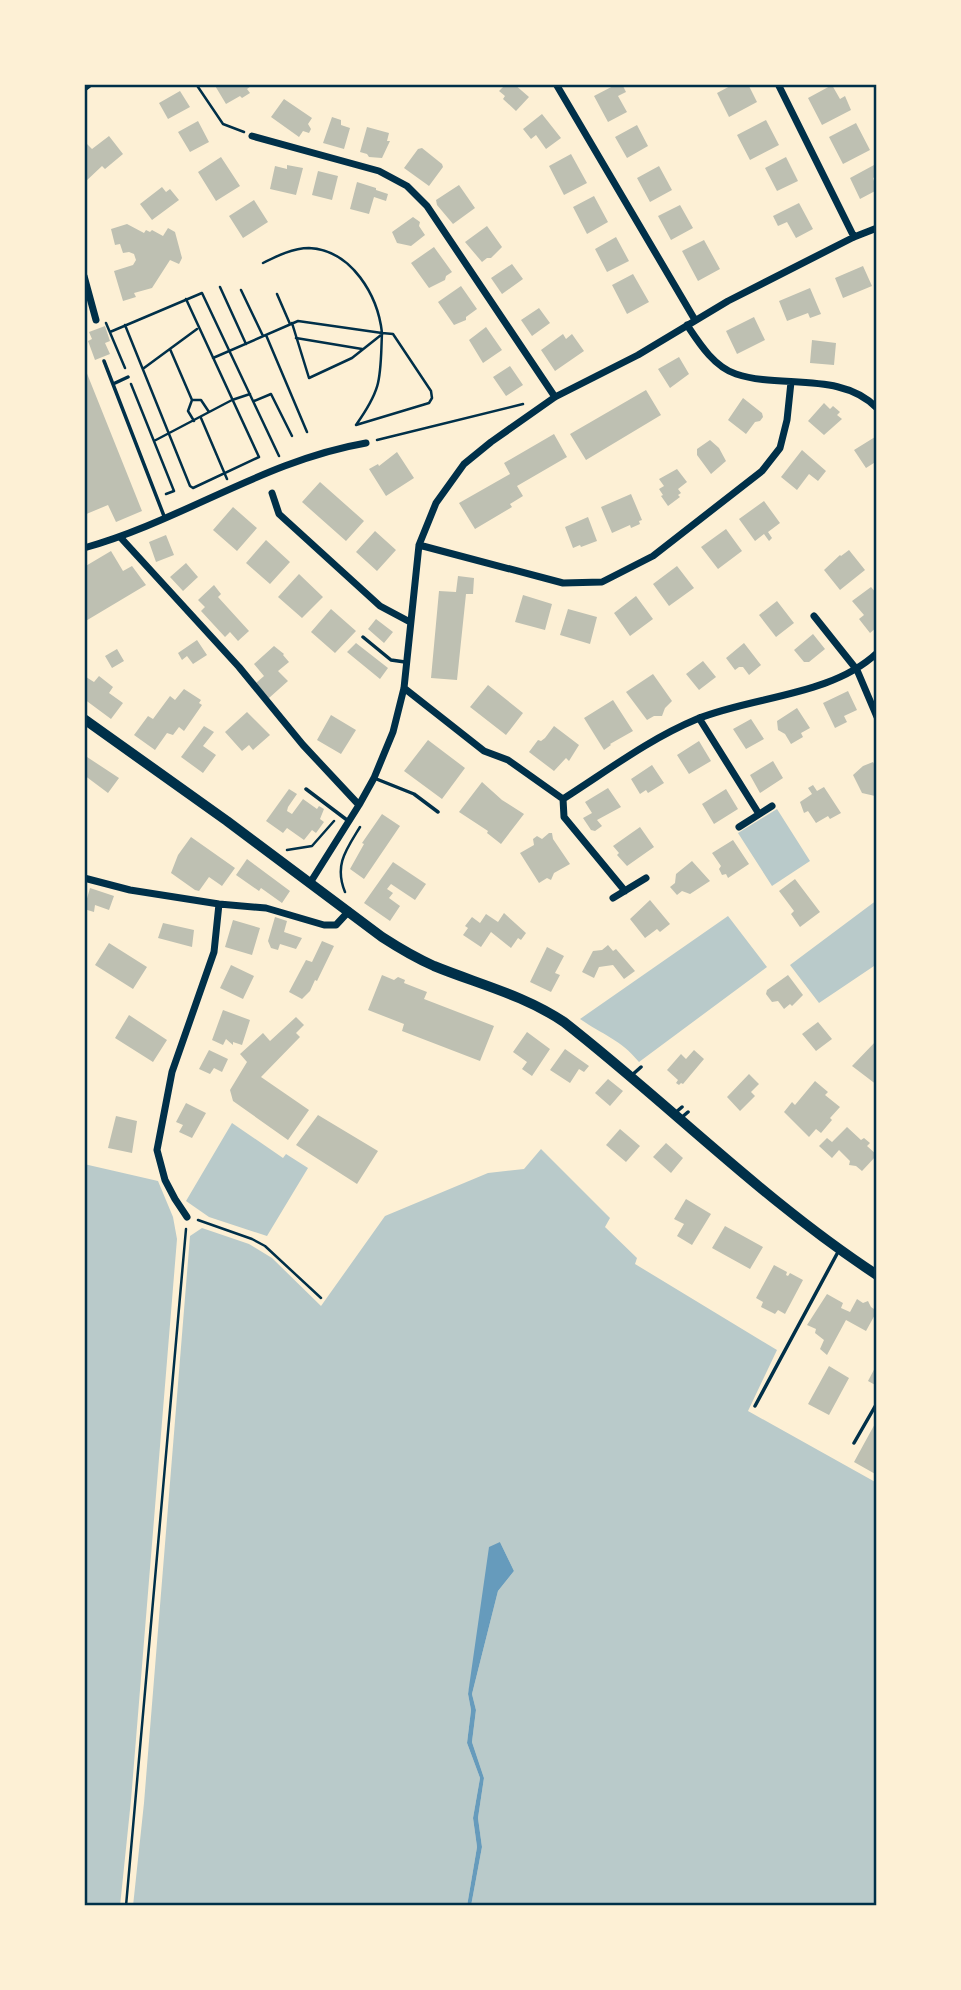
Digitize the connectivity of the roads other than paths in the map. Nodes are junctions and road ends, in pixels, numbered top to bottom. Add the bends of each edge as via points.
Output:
1 (556, 84) edge
2 (778, 84) edge
3 (252, 136) road end
4 (877, 228) edge
5 (854, 237) junction
6 (84, 276) edge
7 (96, 320) dead end
8 (691, 323) junction
9 (104, 361) dead end
10 (128, 377) road end
11 (791, 382) junction
12 (113, 384) junction
13 (555, 397) junction
14 (875, 403) edge
15 (366, 443) road end
16 (272, 493) dead end
17 (165, 518) junction
18 (121, 538) junction
19 (419, 545) junction
20 (84, 548) edge
21 (814, 616) dead end
22 (410, 622) junction
23 (363, 637) dead end
24 (877, 653) edge
25 (407, 662) junction
26 (857, 670) junction
27 (404, 688) junction
28 (877, 717) edge
29 (84, 719) edge
30 (699, 719) junction
31 (374, 778) junction
32 (306, 789) dead end
33 (563, 799) junction
34 (359, 805) junction
35 (772, 806) dead end
36 (439, 812) dead end
37 (759, 814) junction
38 (349, 822) junction
39 (739, 827) dead end
40 (84, 878) edge
41 (646, 878) dead end
42 (310, 883) junction
43 (625, 891) junction
44 (613, 898) dead end
45 (219, 904) junction
46 (349, 911) junction
47 (641, 1068) dead end
48 (630, 1076) junction
49 (187, 1217) road end
50 (839, 1250) junction
51 (877, 1275) edge
52 (877, 1404) edge
53 (755, 1405) dead end
54 (854, 1443) dead end

1 - 8 street
2 - 5 street
3 - 13 street via 379,171 407,186 428,206
4 - 5 street
5 - 8 street
6 - 7 street
8 - 11 street via 714,360 735,374
8 - 13 street
9 - 12 lane
10 - 12 lane
11 - 14 street via 837,386
11 - 19 street via 780,448 762,471 653,556 603,582 563,583
12 - 17 lane
13 - 19 street via 464,464 436,503
15 - 17 street via 284,467
16 - 22 street via 279,514 380,606
17 - 18 street
18 - 20 street
18 - 34 street
19 - 22 street
21 - 26 street
22 - 25 street
23 - 25 lane via 391,660
24 - 26 street
25 - 27 street
26 - 28 street
26 - 30 street
27 - 31 street
27 - 33 street via 484,751 508,760
29 - 42 main road
30 - 33 street via 661,735
30 - 37 street
31 - 34 street
31 - 36 lane via 414,794
32 - 38 lane
33 - 43 street via 564,817
34 - 38 street
35 - 37 street
37 - 39 street
38 - 42 street
40 - 45 street
41 - 43 street
42 - 46 main road
43 - 44 street
45 - 46 street via 266,908 324,925 336,925
45 - 49 street via 215,952 172,1072 157,1150 165,1180
46 - 48 main road via 407,953 547,1011
47 - 48 lane
48 - 50 main road via 681,1113 782,1206
50 - 51 main road
50 - 53 lane
52 - 54 lane

